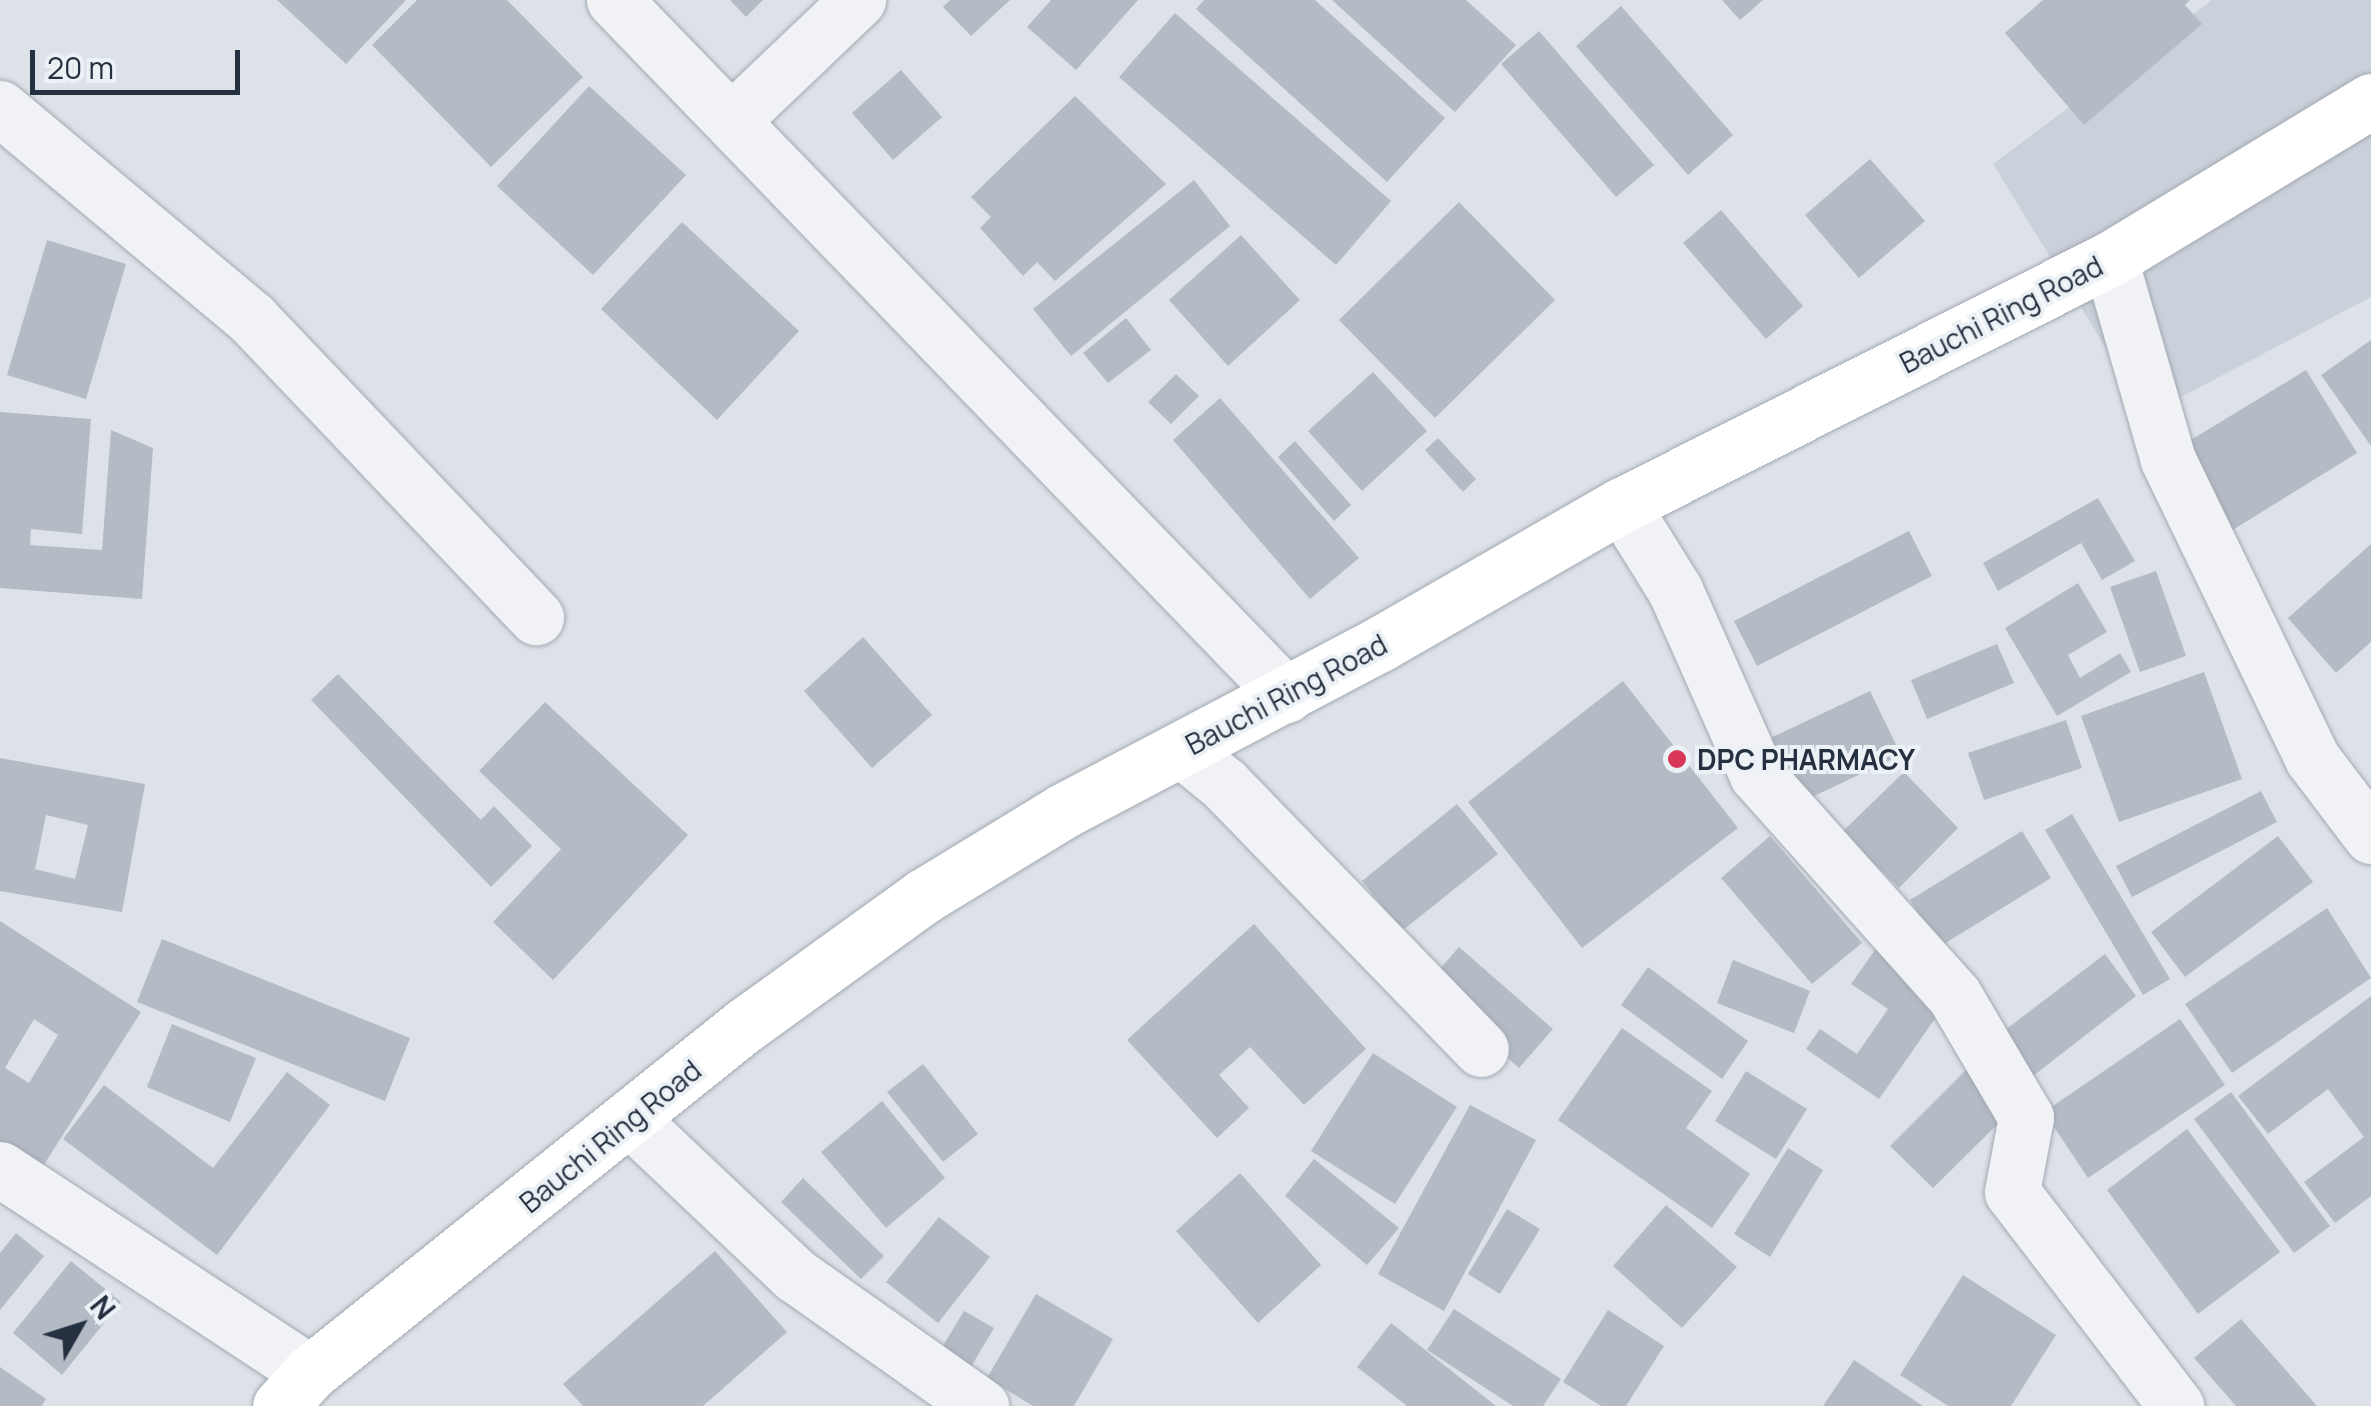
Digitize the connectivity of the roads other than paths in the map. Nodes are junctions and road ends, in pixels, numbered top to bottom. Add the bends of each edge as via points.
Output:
1 (614, 0) edge
2 (858, 0) edge
3 (2371, 100) edge
4 (0, 108) edge
5 (733, 119) junction
6 (2110, 258) junction
7 (1622, 504) junction
8 (536, 617) dead end
9 (1286, 695) junction
10 (1182, 750) junction
11 (2371, 836) edge
12 (1481, 1049) dead end
13 (632, 1121) junction
14 (0, 1169) edge
15 (295, 1390) edge
16 (980, 1406) edge
17 (2176, 1406) edge

1 - 5 street
2 - 5 street
3 - 6 main road, Bauchi Ring Road
4 - 8 street via 252,319
5 - 9 street
6 - 7 main road, Bauchi Ring Road
6 - 11 street via 2168,460 2312,758
7 - 9 main road, Bauchi Ring Road
7 - 17 street via 1675,590 1758,775 1954,996 2026,1118 2012,1192
9 - 10 main road, Bauchi Ring Road
10 - 12 street via 1224,784
10 - 13 main road, Bauchi Ring Road via 1064,810 924,896 746,1025
13 - 15 main road, Bauchi Ring Road
13 - 16 street via 795,1275
14 - 15 street

